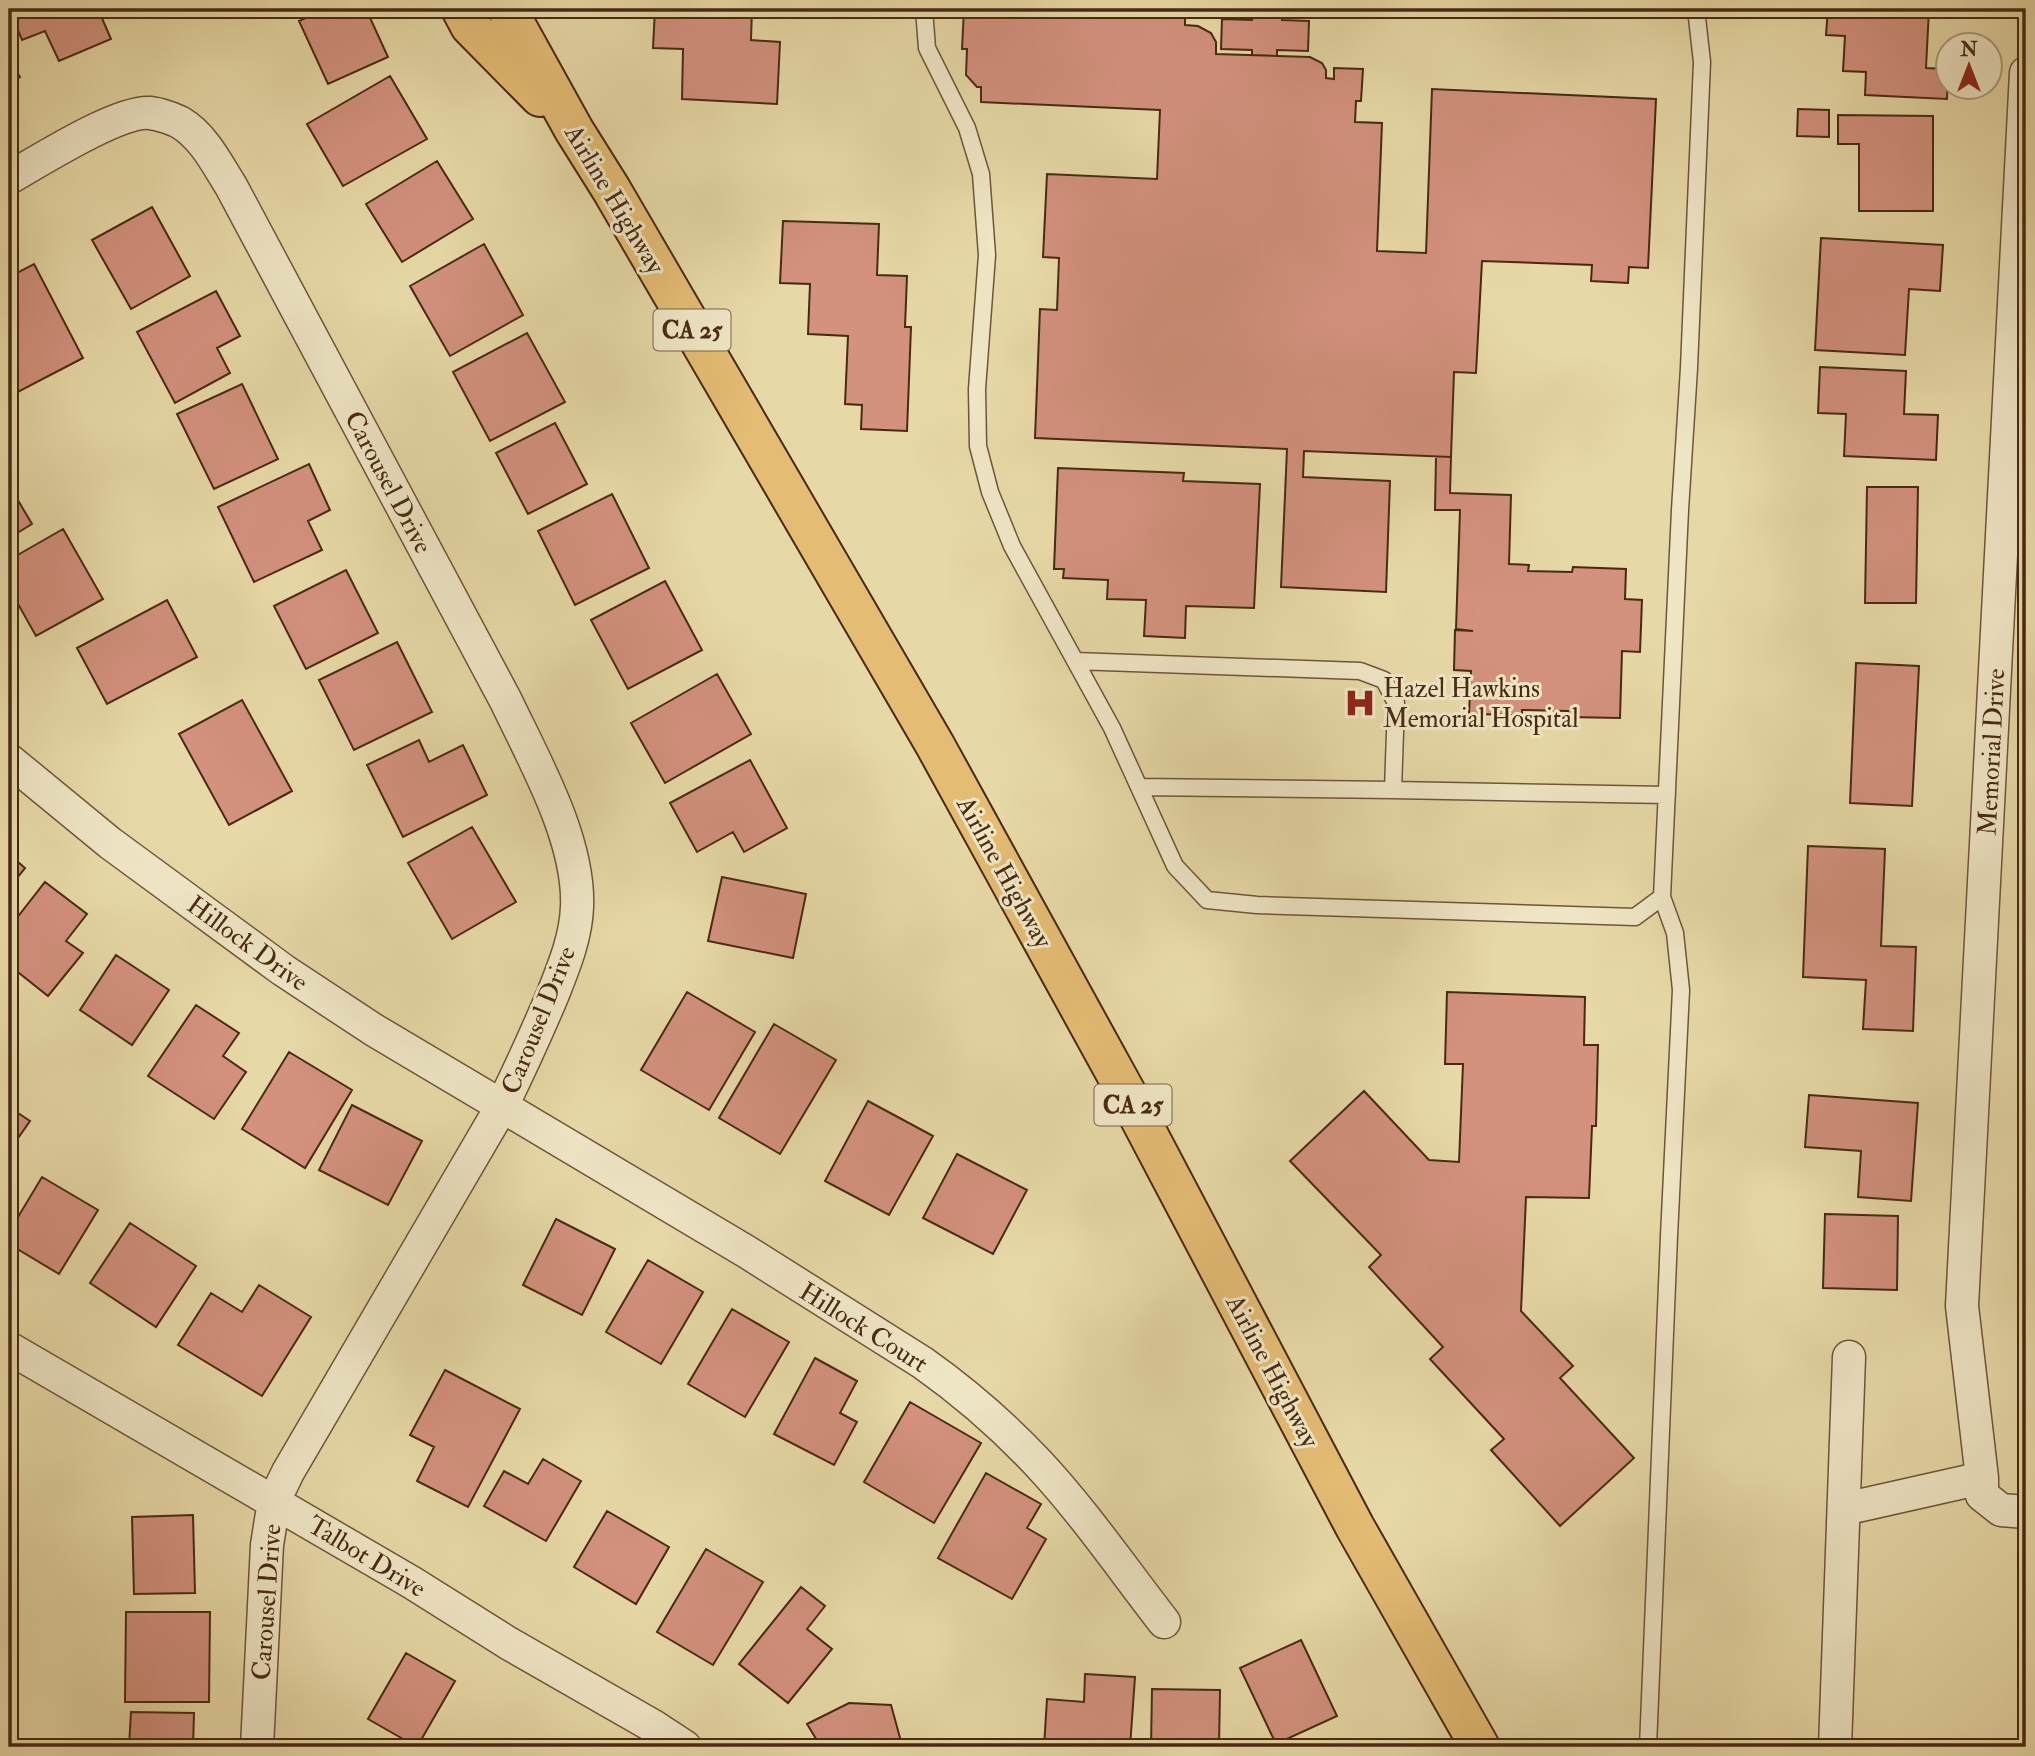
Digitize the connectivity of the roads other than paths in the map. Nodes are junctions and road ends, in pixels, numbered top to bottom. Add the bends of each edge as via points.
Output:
1 (461, 9) edge
2 (924, 9) edge
3 (1696, 9) edge
4 (508, 12) edge
5 (2026, 73) edge
6 (574, 130) junction
7 (9, 178) edge
8 (2022, 253) edge
9 (1075, 661) junction
10 (9, 760) edge
11 (1139, 787) junction
12 (1394, 790) junction
13 (1667, 794) junction
14 (1662, 897) junction
15 (502, 1106) junction
16 (9, 1349) edge
17 (1849, 1357) dead end
18 (1982, 1478) junction
19 (274, 1501) junction
20 (1844, 1509) junction
21 (2026, 1512) edge
22 (1164, 1622) dead end
23 (257, 1747) edge
24 (685, 1747) edge
25 (1480, 1747) edge
26 (1648, 1747) edge
27 (1835, 1747) edge

1 - 6 main road via 470,26
2 - 9 lane via 927,48 967,128 981,174 987,255 977,388 978,446 1012,546
3 - 13 lane via 1702,62
4 - 6 main road, Airline Highway / CA 25
5 - 8 street, Memorial Drive
6 - 25 main road, Airline Highway / CA 25 via 935,745 1128,1096 1355,1527
7 - 15 street, Carousel Drive via 124,118 150,113 180,122 200,138 231,186 506,701 559,818 569,849 577,906 566,961
8 - 18 street, Memorial Drive via 1962,1306
9 - 11 lane
9 - 12 lane via 1360,671 1384,680 1396,703
10 - 15 street, Hillock Drive via 110,843 283,970
11 - 12 lane
11 - 14 lane via 1175,866 1207,900 1635,917
12 - 13 lane
13 - 14 lane
14 - 26 lane via 1675,933 1681,990
15 - 19 street, Carousel Drive
15 - 22 street, Hillock Court via 747,1252 949,1381 1037,1462
16 - 19 street, Talbot Drive
17 - 20 street
18 - 20 street
18 - 21 street via 1982,1495 2001,1510
19 - 23 street, Carousel Drive via 267,1545
19 - 24 street, Talbot Drive
20 - 27 street

